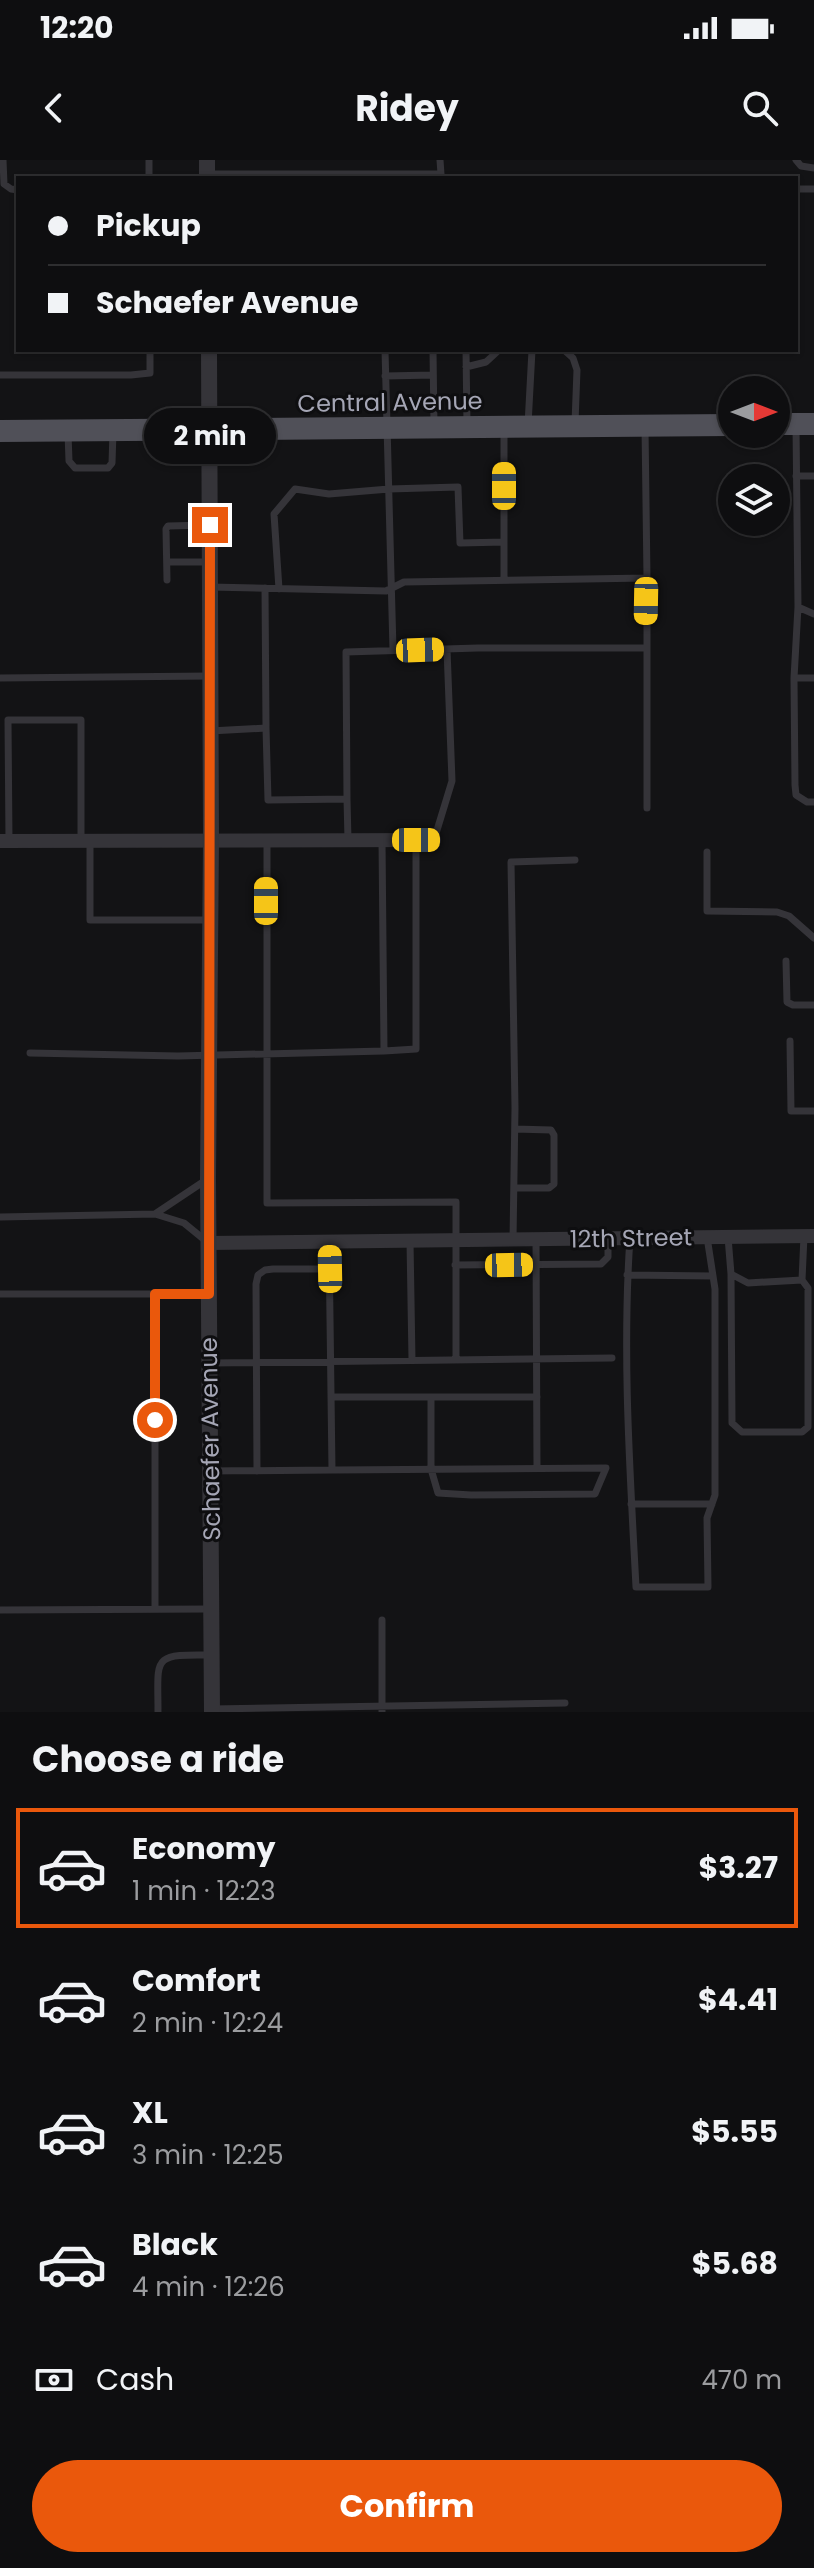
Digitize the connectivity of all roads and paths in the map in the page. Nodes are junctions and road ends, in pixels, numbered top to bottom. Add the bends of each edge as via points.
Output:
1 (3, 160) edge
2 (440, 160) edge
3 (796, 160) edge
4 (814, 168) edge
5 (207, 171) edge
6 (16, 190) edge
7 (150, 352) edge
8 (209, 352) edge
9 (385, 352) edge
10 (433, 352) edge
11 (466, 352) edge
12 (497, 352) edge
13 (532, 352) edge
14 (566, 352) edge
15 (466, 367) junction
16 (0, 375) edge
17 (433, 375) junction
18 (385, 376) junction
19 (795, 424) edge
20 (718, 425) edge
21 (575, 426) junction
22 (645, 426) junction
23 (467, 427) junction
24 (504, 427) junction
25 (528, 427) junction
26 (387, 428) junction
27 (434, 428) junction
28 (210, 430) junction
29 (0, 431) edge
30 (68, 431) junction
31 (113, 431) junction
32 (796, 476) junction
33 (814, 476) edge
34 (389, 489) junction
35 (210, 525) junction
36 (504, 542) junction
37 (167, 562) junction
38 (210, 562) junction
39 (647, 578) junction
40 (167, 580) dead end
41 (504, 580) junction
42 (210, 587) junction
43 (265, 588) junction
44 (279, 589) junction
45 (390, 589) junction
46 (798, 607) junction
47 (814, 614) edge
48 (646, 648) junction
49 (447, 649) junction
50 (393, 650) junction
51 (210, 676) junction
52 (0, 678) edge
53 (794, 678) junction
54 (814, 678) edge
55 (266, 728) junction
56 (210, 731) junction
57 (347, 799) junction
58 (814, 802) edge
59 (647, 808) dead end
60 (211, 840) junction
61 (267, 840) junction
62 (348, 840) junction
63 (382, 840) junction
64 (416, 840) junction
65 (434, 840) joint
66 (4, 841) edge
67 (85, 841) junction
68 (707, 852) dead end
69 (575, 860) dead end
70 (210, 920) junction
71 (814, 938) edge
72 (786, 961) dead end
73 (814, 1005) edge
74 (790, 1041) dead end
75 (384, 1051) junction
76 (30, 1053) dead end
77 (265, 1054) junction
78 (209, 1055) junction
79 (814, 1111) edge
80 (515, 1129) junction
81 (208, 1179) junction
82 (514, 1188) junction
83 (155, 1214) junction
84 (0, 1217) edge
85 (809, 1236) edge
86 (707, 1237) junction
87 (728, 1237) junction
88 (630, 1238) junction
89 (536, 1239) junction
90 (608, 1239) junction
91 (454, 1240) junction
92 (513, 1240) junction
93 (410, 1241) junction
94 (329, 1242) junction
95 (208, 1243) junction
96 (536, 1264) junction
97 (455, 1265) junction
98 (330, 1269) junction
99 (731, 1274) junction
100 (627, 1275) junction
101 (713, 1276) junction
102 (802, 1280) junction
103 (0, 1294) edge
104 (155, 1294) junction
105 (209, 1294) junction
106 (537, 1358) junction
107 (612, 1358) dead end
108 (412, 1360) junction
109 (456, 1360) junction
110 (331, 1361) junction
111 (256, 1362) junction
112 (209, 1363) junction
113 (331, 1397) junction
114 (431, 1397) junction
115 (537, 1397) junction
116 (537, 1468) junction
117 (431, 1469) junction
118 (332, 1470) junction
119 (210, 1471) junction
120 (257, 1471) junction
121 (631, 1504) junction
122 (712, 1504) junction
123 (155, 1609) junction
124 (211, 1609) junction
125 (0, 1610) edge
126 (382, 1620) dead end
127 (212, 1655) junction
128 (565, 1703) dead end
129 (382, 1709) edge
130 (212, 1710) edge
131 (273, 1710) edge
132 (158, 1712) edge

1 - 6 lane via 4,184
2 - 5 lane via 441,174
3 - 4 lane
7 - 16 lane via 150,373
8 - 28 street, Schaefer Avenue
9 - 18 lane
10 - 17 lane
11 - 15 lane
12 - 15 lane via 486,362
13 - 25 lane
14 - 21 lane via 577,370
15 - 23 lane
17 - 18 lane
17 - 27 lane
18 - 26 lane
19 - 32 lane
20 - 22 main road, Central Avenue
21 - 22 main road, Central Avenue
21 - 25 main road, Central Avenue
22 - 39 lane
23 - 24 main road, Central Avenue
23 - 27 main road, Central Avenue
24 - 25 main road, Central Avenue
24 - 36 lane
26 - 27 main road, Central Avenue
26 - 28 main road, Central Avenue
26 - 34 lane
28 - 31 main road, Central Avenue
28 - 35 street, Schaefer Avenue
29 - 30 main road, Central Avenue
30 - 31 main road, Central Avenue
30 - 31 lane via 69,461 75,468 108,468
32 - 33 lane
32 - 46 lane
34 - 36 lane via 458,487 460,543
34 - 44 lane via 329,494 295,489 274,514
34 - 45 lane
35 - 37 lane via 168,526
35 - 38 street, Schaefer Avenue
36 - 41 lane
37 - 38 lane
37 - 40 lane
38 - 42 street, Schaefer Avenue
39 - 41 lane
39 - 48 lane
41 - 45 lane via 404,582
42 - 43 lane
42 - 51 street, Schaefer Avenue
43 - 44 lane
43 - 55 lane
44 - 45 lane
45 - 50 lane
46 - 47 lane
46 - 53 lane
48 - 49 lane
48 - 59 lane
49 - 50 lane
49 - 65 lane via 452,781
50 - 57 lane via 346,652
51 - 52 lane
51 - 56 street, Schaefer Avenue
53 - 54 lane
53 - 58 lane via 796,795
55 - 56 lane
55 - 57 lane via 268,800
56 - 60 street, Schaefer Avenue
57 - 62 lane
60 - 61 street
60 - 67 street
60 - 70 street, Schaefer Avenue
61 - 62 street
61 - 77 lane
62 - 63 street
63 - 64 street
63 - 75 lane
64 - 65 street
64 - 75 lane via 416,1049
66 - 67 street
66 - 67 lane via 8,720 81,720
67 - 70 lane via 90,920
68 - 71 lane via 707,911 777,912
69 - 80 lane via 511,862
70 - 78 street, Schaefer Avenue
72 - 73 lane via 787,1002
74 - 79 lane via 791,1111
75 - 77 lane
76 - 78 lane
77 - 78 lane
77 - 91 lane via 267,1203 456,1202
78 - 81 street, Schaefer Avenue
80 - 82 lane
80 - 82 lane via 551,1130 554,1184
81 - 83 lane
81 - 95 street, Schaefer Avenue
82 - 92 lane
83 - 84 lane
83 - 95 lane via 184,1223
85 - 87 street, 12th Street
85 - 102 lane
86 - 87 street, 12th Street
86 - 88 street, 12th Street
86 - 101 lane
87 - 99 lane
88 - 90 street, 12th Street
88 - 100 lane
89 - 90 street, 12th Street
89 - 92 street, 12th Street
89 - 96 lane
90 - 96 lane via 608,1257 601,1264
91 - 92 street, 12th Street
91 - 93 street, 12th Street
91 - 97 lane
93 - 94 street, 12th Street
93 - 108 lane
94 - 95 street, 12th Street
94 - 98 lane
95 - 105 street, Schaefer Avenue
96 - 97 lane
96 - 106 lane
97 - 109 lane
98 - 110 lane
98 - 111 lane via 273,1269 258,1275
99 - 102 lane via 748,1283
99 - 102 lane via 732,1423 742,1432 802,1432 808,1427 808,1288
100 - 101 lane
100 - 121 lane
101 - 122 lane
103 - 104 lane
104 - 105 lane
104 - 123 lane
105 - 112 street, Schaefer Avenue
106 - 107 lane
106 - 109 lane
106 - 115 lane
108 - 109 lane
108 - 110 lane
110 - 111 lane
110 - 113 lane
111 - 112 lane
111 - 120 lane
112 - 119 street, Schaefer Avenue
113 - 114 lane
113 - 118 lane
114 - 115 lane
114 - 117 lane
115 - 116 lane
116 - 117 lane
116 - 117 lane via 606,1468 595,1494 518,1495 438,1493
117 - 118 lane
118 - 120 lane
119 - 120 lane
119 - 124 street, Schaefer Avenue
121 - 122 lane
121 - 122 lane via 636,1587 708,1587 707,1518
123 - 124 lane
123 - 125 lane
124 - 127 street, Schaefer Avenue
126 - 129 lane
127 - 130 street, Schaefer Avenue
127 - 132 lane via 178,1654 161,1661
128 - 129 lane
129 - 131 lane
130 - 131 lane

